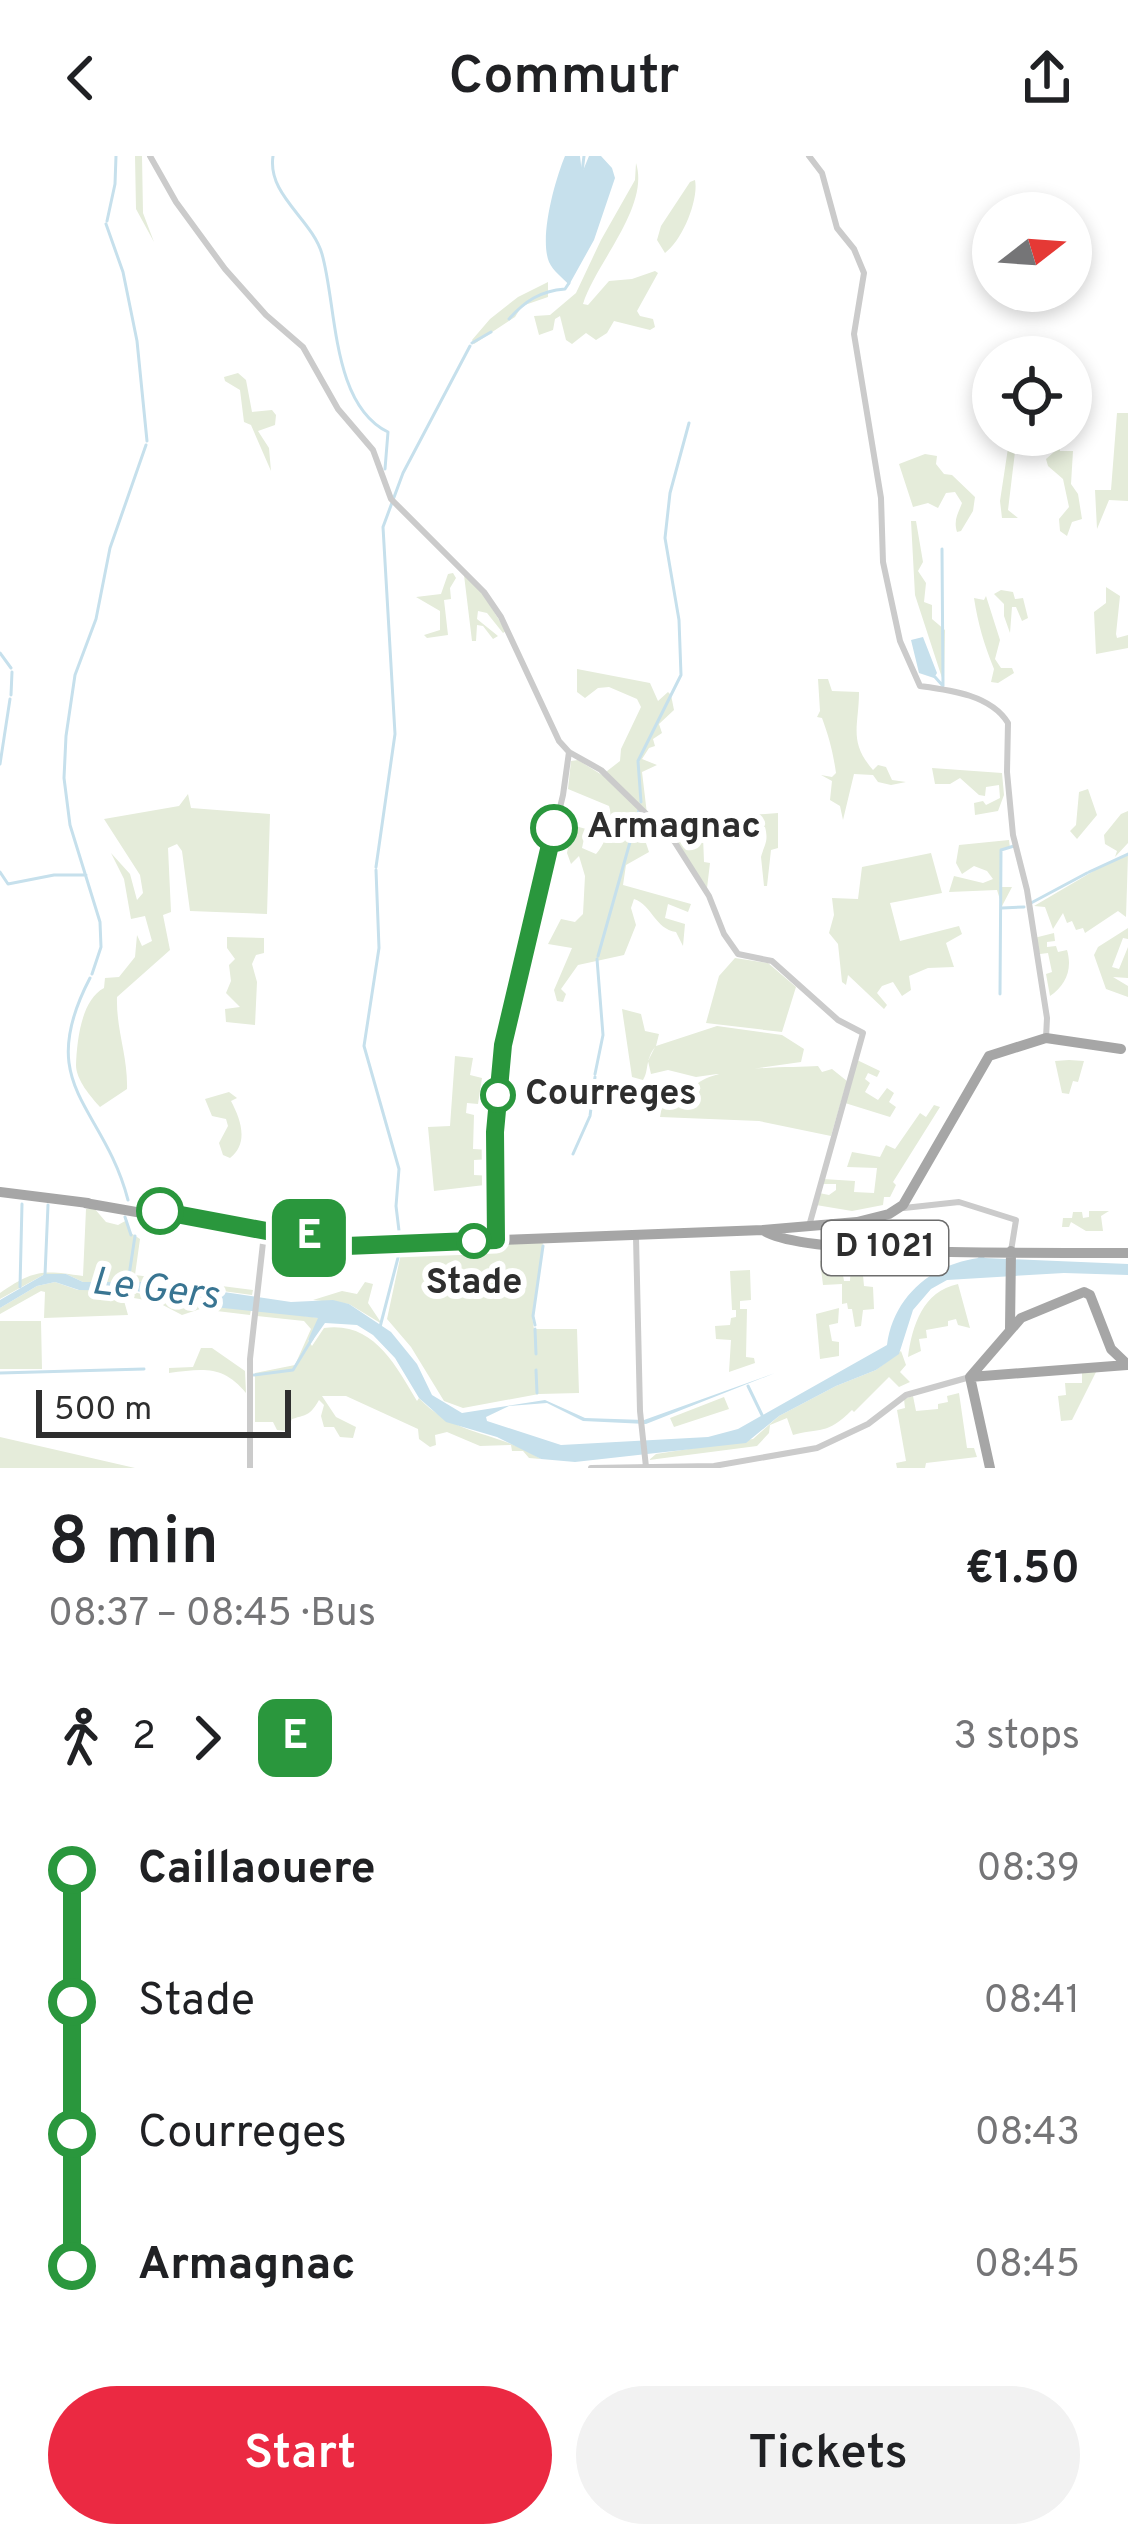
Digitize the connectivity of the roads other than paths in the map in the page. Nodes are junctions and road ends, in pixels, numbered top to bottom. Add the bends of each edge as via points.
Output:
1 (150, 156) edge
2 (808, 156) edge
3 (569, 752) junction
4 (1046, 1039) junction
5 (1120, 1048) dead end
6 (0, 1192) edge
7 (900, 1208) junction
8 (809, 1226) junction
9 (764, 1230) junction
10 (267, 1233) junction
11 (636, 1234) junction
12 (496, 1240) junction
13 (1128, 1253) edge
14 (1010, 1254) junction
15 (1014, 1320) junction
16 (1111, 1349) junction
17 (1109, 1364) junction
18 (1128, 1365) edge
19 (975, 1375) junction
20 (646, 1463) edge
21 (250, 1468) edge
22 (591, 1468) edge
23 (990, 1468) edge

1 - 3 street via 237,283 303,347 338,409 374,450 394,501 484,592
2 - 4 street via 864,273 854,334 881,498 883,562 916,684 992,705 1009,723 1013,835 1028,890
3 - 8 street via 601,770 672,839 738,954 767,958 862,1033
3 - 12 street via 503,1045
4 - 5 main road
4 - 7 main road via 987,1058
6 - 10 main road, D 1021
7 - 8 main road
7 - 14 street via 959,1202 1016,1220
8 - 9 main road
9 - 11 main road, D 1021
9 - 14 main road, D 1021 via 828,1246
10 - 12 main road, D 1021 via 328,1244
10 - 21 street via 253,1316
11 - 12 main road, D 1021
11 - 20 street
13 - 14 main road, D 1021
14 - 15 main road
15 - 16 main road via 1090,1295
15 - 19 main road
16 - 17 main road
16 - 18 main road
17 - 18 main road
17 - 19 main road
19 - 20 street via 906,1395 868,1424 808,1450 713,1466
19 - 23 main road
20 - 22 street

